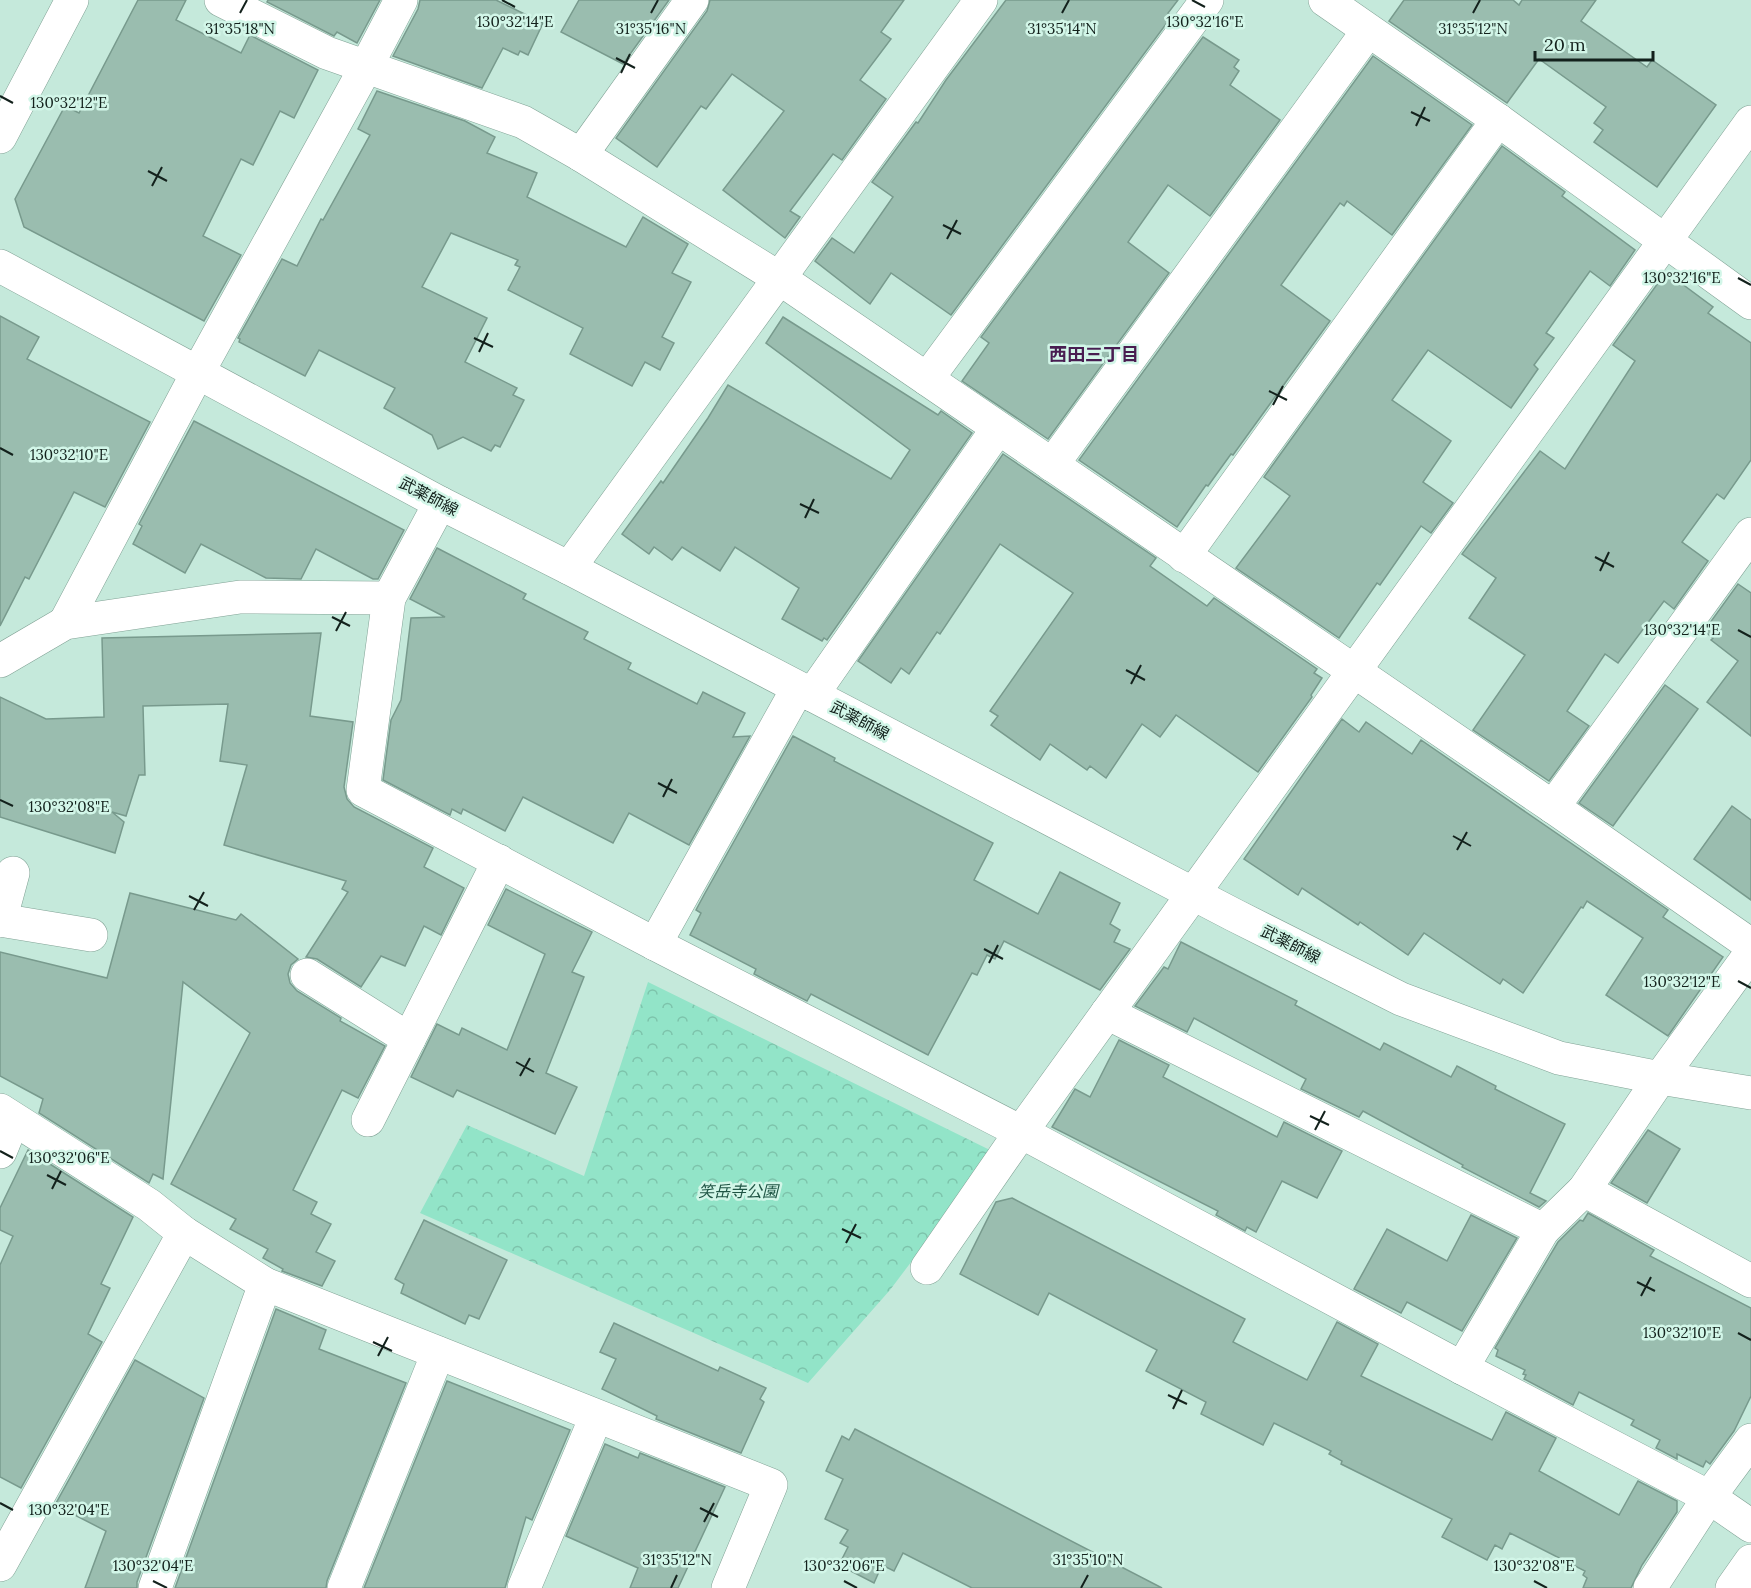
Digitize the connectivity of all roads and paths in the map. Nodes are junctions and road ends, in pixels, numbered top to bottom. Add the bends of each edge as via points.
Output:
1 (72, 0) edge
2 (221, 0) edge
3 (401, 0) edge
4 (692, 0) edge
5 (981, 0) edge
6 (1207, 0) edge
7 (1324, 0) edge
8 (1368, 31) junction
9 (366, 67) junction
10 (1498, 120) junction
11 (1751, 122) edge
12 (0, 137) edge
13 (581, 155) junction
14 (1666, 241) junction
15 (0, 266) edge
16 (779, 278) junction
17 (1751, 303) edge
18 (198, 372) junction
19 (927, 379) junction
20 (998, 428) junction
21 (1052, 465) junction
22 (440, 503) junction
23 (1751, 534) edge
24 (1184, 556) junction
25 (569, 568) junction
26 (389, 598) junction
27 (65, 623) junction
28 (0, 661) edge
29 (1355, 672) junction
30 (805, 692) junction
31 (1553, 807) junction
32 (499, 861) junction
33 (13, 873) dead end
34 (1193, 893) junction
35 (0, 921) edge
36 (91, 935) dead end
37 (655, 944) junction
38 (1751, 945) edge
39 (1751, 953) edge
40 (307, 975) dead end
41 (1107, 1012) junction
42 (409, 1039) junction
43 (1660, 1078) junction
44 (1751, 1093) edge
45 (7, 1115) edge
46 (368, 1120) dead end
47 (1021, 1132) junction
48 (0, 1152) edge
49 (1584, 1190) junction
50 (1543, 1230) junction
51 (184, 1233) junction
52 (927, 1268) dead end
53 (1751, 1281) edge
54 (265, 1284) junction
55 (438, 1353) junction
56 (1462, 1368) junction
57 (596, 1417) junction
58 (1751, 1440) edge
59 (1728, 1510) edge
60 (1751, 1561) edge
61 (0, 1565) edge
62 (155, 1588) edge
63 (344, 1588) edge
64 (524, 1588) edge
65 (728, 1588) edge
66 (1650, 1588) edge
67 (1732, 1588) edge

1 - 12 street
2 - 9 street via 327,53
3 - 9 street
4 - 13 street
5 - 16 street
6 - 19 street
7 - 8 street
8 - 10 street
8 - 21 street
9 - 13 street via 523,122
9 - 18 street
10 - 14 street
10 - 24 street
11 - 14 street
13 - 16 street
14 - 17 street
14 - 29 street
15 - 18 street, 武薬師線
16 - 19 street
16 - 25 street
18 - 22 street, 武薬師線
18 - 27 street
19 - 20 street
20 - 21 street
20 - 30 street
21 - 24 street
22 - 25 street, 武薬師線
22 - 26 street
23 - 31 street
24 - 29 street
25 - 30 street, 武薬師線
26 - 27 street via 240,597
26 - 32 street via 363,790
27 - 28 street
29 - 31 street
29 - 34 street
30 - 34 street, 武薬師線
30 - 37 street
31 - 38 street
32 - 37 street
32 - 42 street
33 - 35 street
34 - 41 street
34 - 43 street, 武薬師線 via 1401,999 1559,1058
35 - 36 street
37 - 47 street
39 - 43 street
40 - 42 street
41 - 47 street
41 - 50 street
42 - 46 street
43 - 44 street, 武薬師線
43 - 49 street
45 - 48 street
45 - 51 street via 148,1205
47 - 52 street
47 - 56 street
49 - 50 street
49 - 53 street
50 - 56 street
51 - 54 street
51 - 61 street
54 - 55 street
54 - 62 street
55 - 57 street
55 - 63 street
56 - 59 street
57 - 64 street
57 - 65 street via 771,1485
58 - 59 street
59 - 66 street
60 - 67 street

